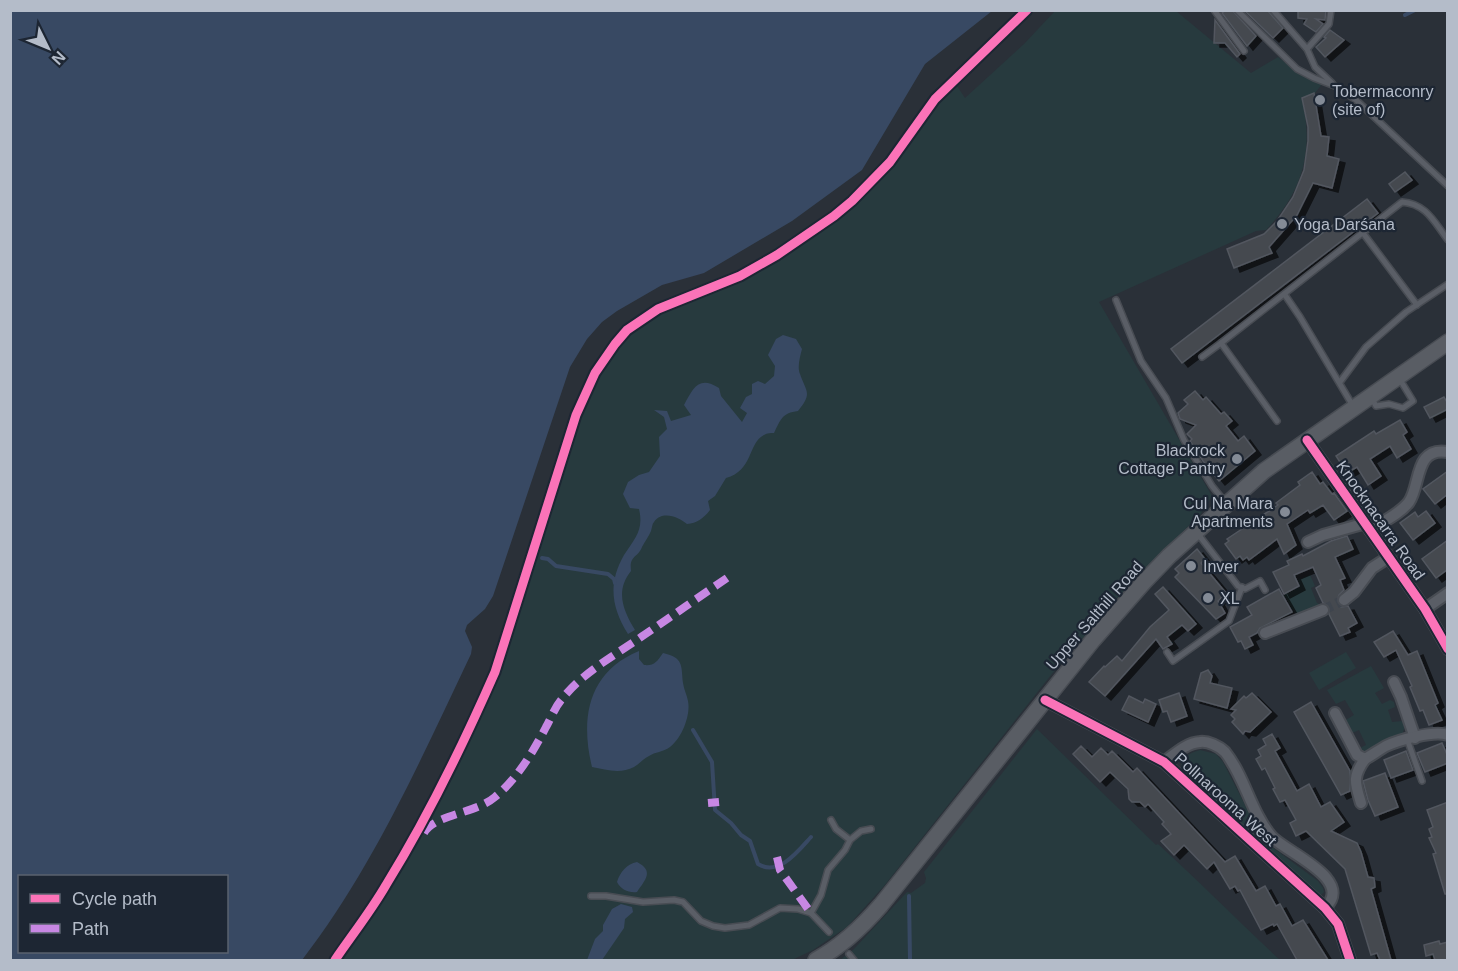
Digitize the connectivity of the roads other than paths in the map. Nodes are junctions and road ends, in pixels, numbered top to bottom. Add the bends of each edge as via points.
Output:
1 (1214, 10) edge
2 (1237, 10) edge
3 (1273, 10) edge
4 (1331, 10) edge
5 (1307, 49) junction
6 (1244, 51) dead end
7 (1335, 86) junction
8 (1448, 186) edge
9 (1363, 233) junction
10 (1448, 240) edge
11 (1448, 284) edge
12 (1285, 295) junction
13 (1116, 300) dead end
14 (1416, 305) junction
15 (1448, 342) edge
16 (1221, 343) junction
17 (1202, 357) dead end
18 (1398, 376) junction
19 (1340, 382) junction
20 (1370, 396) junction
21 (1354, 407) junction
22 (1277, 421) dead end
23 (1307, 440) junction
24 (1448, 452) edge
25 (1226, 503) junction
26 (1368, 527) junction
27 (1196, 531) junction
28 (1308, 542) dead end
29 (1389, 557) junction
30 (1242, 588) junction
31 (1264, 590) dead end
32 (1448, 593) edge
33 (1344, 600) tunnel mouth
34 (1425, 609) junction
35 (1323, 610) tunnel mouth
36 (1264, 633) dead end
37 (1448, 649) edge
38 (1167, 652) dead end
39 (1394, 682) dead end
40 (1044, 700) junction
41 (1335, 713) dead end
42 (1448, 735) edge
43 (1411, 738) junction
44 (1365, 759) junction
45 (1164, 762) junction
46 (1422, 781) dead end
47 (1361, 803) dead end
48 (831, 820) dead end
49 (871, 829) dead end
50 (850, 840) junction
51 (591, 897) dead end
52 (1325, 908) junction
53 (810, 913) junction
54 (829, 932) dead end
55 (849, 954) dead end
56 (816, 960) edge
57 (854, 960) edge
58 (1350, 960) edge

1 - 6 lane
2 - 7 lane via 1297,69
3 - 5 lane
4 - 5 lane via 1329,24
5 - 7 lane via 1315,67
7 - 8 lane via 1380,121
9 - 10 lane via 1402,202 1415,203
9 - 12 lane
9 - 14 lane
11 - 14 lane
12 - 16 lane
12 - 19 lane
13 - 25 lane via 1141,360 1166,398 1184,440
14 - 19 lane via 1366,347
15 - 18 main road, Upper Salthill Road
16 - 17 lane
16 - 22 lane
18 - 20 main road, Upper Salthill Road
18 - 20 lane via 1413,402 1403,408 1376,406
19 - 21 lane
20 - 21 main road, Upper Salthill Road
21 - 23 main road, Upper Salthill Road
23 - 25 main road, Upper Salthill Road
23 - 26 street, Knocknacarra Road
24 - 26 street via 1437,451 1428,457 1418,471 1408,502
25 - 27 main road, Upper Salthill Road
26 - 28 street via 1323,535
26 - 29 street, Knocknacarra Road
27 - 30 lane
27 - 40 main road, Upper Salthill Road via 1144,582
29 - 33 street via 1372,568
29 - 34 street, Knocknacarra Road
30 - 31 lane via 1260,581
30 - 38 lane via 1229,621 1173,662
32 - 34 street
34 - 37 street, Knocknacarra Road
35 - 36 street
39 - 43 street
40 - 45 street, Pollnarooma West
40 - 56 main road, Upper Salthill Road via 881,905 840,945
41 - 44 street via 1358,754
42 - 43 street
43 - 44 street via 1387,745
43 - 46 lane
44 - 47 street via 1354,780
45 - 52 street, Pollnarooma West
45 - 52 street, Pollnarooma West via 1183,748 1200,742 1222,750 1272,837 1329,881 1332,894
48 - 50 lane
49 - 50 lane
50 - 53 lane via 828,870 821,895
51 - 53 lane via 683,902 701,921 725,928 749,925 780,908
52 - 58 street, Pollnarooma West via 1338,924
53 - 54 lane
55 - 57 lane

